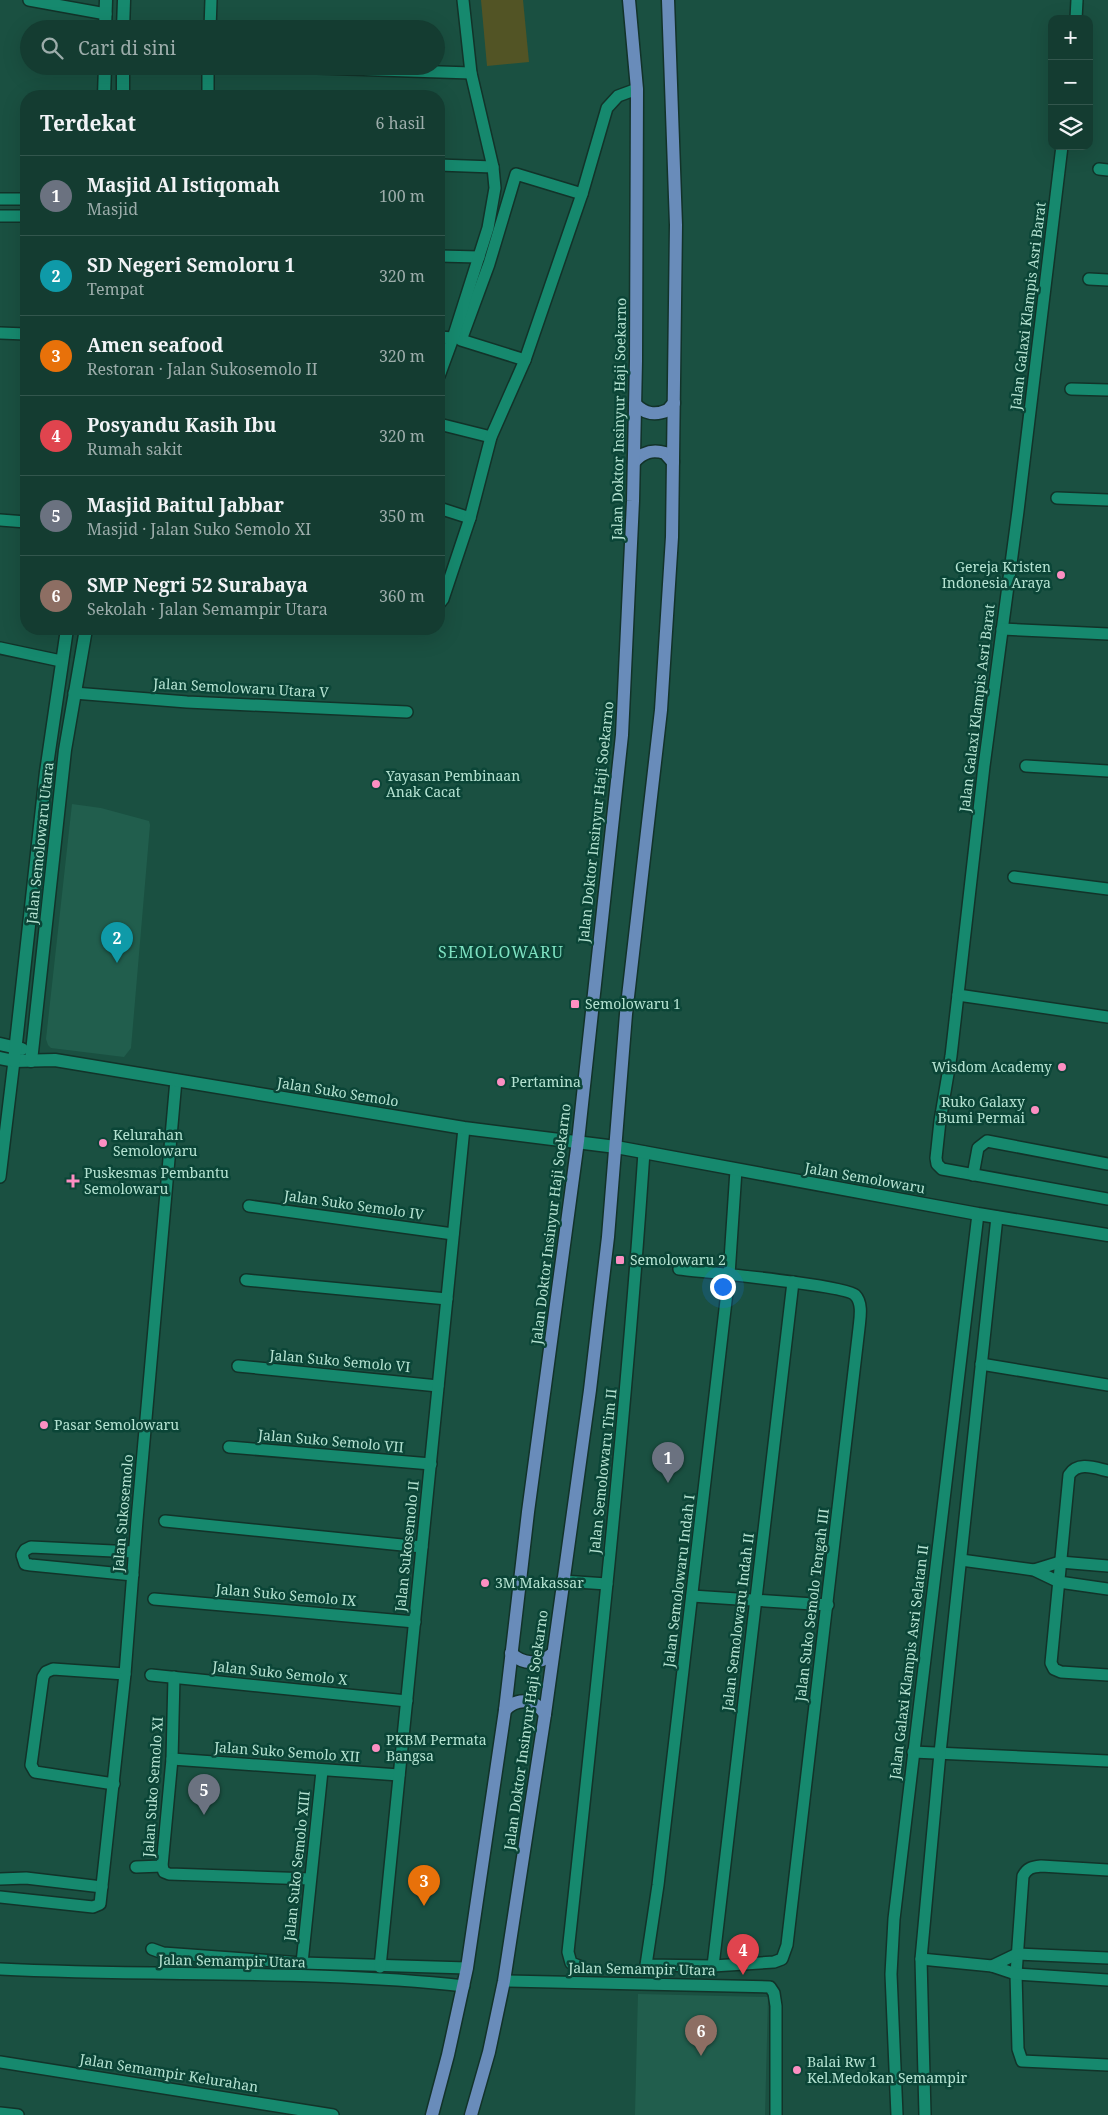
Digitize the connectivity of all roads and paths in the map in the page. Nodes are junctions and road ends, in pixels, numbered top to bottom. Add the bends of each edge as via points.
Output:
1 (29, 0) edge
2 (106, 0) edge
3 (124, 0) edge
4 (211, 0) edge
5 (463, 0) edge
6 (628, 0) edge
7 (668, 0) edge
8 (1078, 0) edge
9 (106, 14) junction
10 (1076, 15) edge
11 (106, 20) edge
12 (123, 20) edge
13 (210, 20) edge
14 (445, 72) edge
15 (471, 73) junction
16 (105, 75) edge
17 (123, 75) edge
18 (208, 75) edge
19 (104, 90) edge
20 (123, 90) edge
21 (208, 90) edge
22 (637, 90) junction
23 (1062, 150) edge
24 (445, 165) edge
25 (493, 167) junction
26 (582, 194) junction
27 (0, 199) edge
28 (20, 199) edge
29 (0, 216) edge
30 (20, 216) edge
31 (445, 256) edge
32 (478, 257) junction
33 (1089, 279) dead end
34 (1108, 280) edge
35 (0, 332) edge
36 (20, 334) edge
37 (445, 338) edge
38 (457, 339) junction
39 (525, 360) junction
40 (445, 364) edge
41 (1071, 389) dead end
42 (1108, 390) edge
43 (674, 403) junction
44 (635, 404) junction
45 (445, 426) edge
46 (491, 437) junction
47 (634, 462) junction
48 (673, 462) junction
49 (1057, 498) dead end
50 (1108, 500) edge
51 (445, 510) edge
52 (470, 518) junction
53 (0, 520) edge
54 (20, 522) edge
55 (445, 593) edge
56 (1002, 629) junction
57 (1108, 634) edge
58 (66, 635) edge
59 (85, 635) edge
60 (0, 648) edge
61 (61, 661) junction
62 (74, 693) junction
63 (407, 712) dead end
64 (1026, 766) dead end
65 (1108, 771) edge
66 (1014, 877) dead end
67 (1108, 889) edge
68 (958, 995) junction
69 (1108, 1017) edge
70 (0, 1044) edge
71 (16, 1048) junction
72 (31, 1056) junction
73 (0, 1058) edge
74 (14, 1061) junction
75 (176, 1080) junction
76 (464, 1128) junction
77 (578, 1142) junction
78 (2, 1146) edge
79 (616, 1147) junction
80 (644, 1152) junction
81 (1108, 1164) edge
82 (736, 1170) junction
83 (973, 1175) junction
84 (0, 1177) edge
85 (1108, 1199) edge
86 (249, 1206) dead end
87 (978, 1214) junction
88 (997, 1217) junction
89 (454, 1234) junction
90 (1108, 1235) edge
91 (679, 1269) dead end
92 (729, 1275) junction
93 (246, 1280) dead end
94 (793, 1282) junction
95 (447, 1299) junction
96 (966, 1321) junction
97 (986, 1323) junction
98 (982, 1364) junction
99 (238, 1366) dead end
100 (1108, 1385) edge
101 (438, 1386) junction
102 (229, 1447) dead end
103 (430, 1464) junction
104 (1108, 1471) edge
105 (166, 1521) dead end
106 (422, 1547) junction
107 (134, 1552) junction
108 (961, 1560) junction
109 (1060, 1562) junction
110 (1108, 1566) edge
111 (1034, 1570) junction
112 (133, 1575) junction
113 (562, 1581) junction
114 (1059, 1582) junction
115 (607, 1584) junction
116 (1108, 1589) edge
117 (692, 1596) junction
118 (154, 1598) dead end
119 (756, 1600) junction
120 (828, 1605) junction
121 (415, 1622) junction
122 (511, 1653) junction
123 (552, 1654) junction
124 (125, 1674) junction
125 (151, 1675) dead end
126 (1108, 1675) edge
127 (174, 1677) junction
128 (407, 1701) junction
129 (505, 1710) junction
130 (545, 1714) junction
131 (913, 1752) junction
132 (940, 1753) junction
133 (172, 1759) junction
134 (1108, 1760) edge
135 (322, 1771) junction
136 (399, 1775) junction
137 (114, 1784) junction
138 (162, 1866) junction
139 (136, 1867) dead end
140 (1108, 1870) edge
141 (0, 1879) edge
142 (310, 1879) junction
143 (102, 1888) junction
144 (0, 1897) edge
145 (152, 1949) dead end
146 (1017, 1954) junction
147 (1108, 1958) edge
148 (921, 1959) junction
149 (302, 1964) junction
150 (646, 1965) joint
151 (380, 1966) junction
152 (579, 1966) dead end
153 (713, 1966) junction
154 (992, 1966) junction
155 (467, 1968) junction
156 (0, 1969) edge
157 (1016, 1974) junction
158 (1108, 1980) edge
159 (504, 1981) junction
160 (464, 1986) junction
161 (0, 2062) edge
162 (1108, 2065) edge
163 (275, 2110) edge
164 (0, 2113) edge
165 (18, 2115) edge
166 (333, 2115) edge
167 (432, 2115) edge
168 (471, 2115) edge
169 (776, 2115) edge
170 (897, 2115) edge
171 (925, 2115) edge

1 - 9 street
2 - 9 main road
3 - 12 main road
4 - 13 street
5 - 15 street
6 - 22 main road, Jalan Doktor Insinyur Haji Soekarno
7 - 43 main road, Jalan Doktor Insinyur Haji Soekarno via 676,225
8 - 10 street
9 - 11 main road
14 - 15 street
15 - 25 street
16 - 19 main road
17 - 20 main road
18 - 21 street
22 - 26 street via 618,96 607,108
22 - 44 main road, Jalan Doktor Insinyur Haji Soekarno
23 - 56 street, Jalan Galaxi Klampis Asri Barat
24 - 25 street
25 - 32 street via 494,205
26 - 38 street via 516,174 489,264
26 - 39 street
27 - 28 street
29 - 30 street
31 - 32 street
32 - 38 street
33 - 34 street
35 - 36 street
37 - 38 street
38 - 39 street
38 - 40 street
39 - 46 street
41 - 42 street
43 - 44 main road via 668,410 652,414
43 - 48 main road, Jalan Doktor Insinyur Haji Soekarno
44 - 47 main road, Jalan Doktor Insinyur Haji Soekarno
45 - 46 street
46 - 52 street
47 - 48 main road via 642,454 656,452 665,453
47 - 77 main road, Jalan Doktor Insinyur Haji Soekarno via 622,735
48 - 79 main road, Jalan Doktor Insinyur Haji Soekarno via 672,537 661,710 626,1014
49 - 50 street
51 - 52 street
52 - 55 street
53 - 54 street
56 - 57 street
56 - 68 street, Jalan Galaxi Klampis Asri Barat
58 - 61 main road, Jalan Semolowaru Utara
59 - 62 main road, Jalan Semolowaru Utara
60 - 61 street
61 - 71 main road, Jalan Semolowaru Utara
62 - 63 street, Jalan Semolowaru Utara V
62 - 72 main road, Jalan Semolowaru Utara
64 - 65 street
66 - 67 street
68 - 69 street
68 - 83 street, Jalan Galaxi Klampis Asri Barat via 936,1155 937,1164 942,1169
70 - 71 main road
71 - 72 main road
71 - 74 main road, Jalan Semolowaru Utara
72 - 74 main road
72 - 75 main road, Jalan Suko Semolo
73 - 74 main road
74 - 78 street
75 - 76 main road, Jalan Suko Semolo
75 - 107 street, Jalan Sukosemolo
76 - 77 main road, Jalan Suko Semolo
76 - 89 street, Jalan Sukosemolo II
77 - 79 main road, Jalan Suko Semolo
77 - 122 main road, Jalan Doktor Insinyur Haji Soekarno
78 - 84 street
79 - 80 main road, Jalan Semolowaru
79 - 113 main road, Jalan Doktor Insinyur Haji Soekarno via 591,1380
80 - 82 main road, Jalan Semolowaru
80 - 115 street, Jalan Semolowaru Tim II
81 - 83 street via 987,1142 978,1148
82 - 87 main road, Jalan Semolowaru
82 - 92 street, Jalan Semolowaru Indah I
83 - 85 street
86 - 89 street, Jalan Suko Semolo IV
87 - 88 main road, Jalan Semolowaru
87 - 96 street, Jalan Galaxi Klampis Asri Selatan II
88 - 90 main road, Jalan Semolowaru
88 - 97 street
89 - 95 street, Jalan Sukosemolo II
91 - 92 street, Jalan Suko Semolo Tengah III
92 - 94 street, Jalan Suko Semolo Tengah III
92 - 117 street, Jalan Semolowaru Indah I
93 - 95 street
94 - 119 street, Jalan Semolowaru Indah II
94 - 120 street, Jalan Suko Semolo Tengah III via 844,1290 855,1295 860,1308
95 - 101 street, Jalan Sukosemolo II
96 - 97 street
96 - 131 street, Jalan Galaxi Klampis Asri Selatan II
97 - 98 street
98 - 100 street
98 - 108 street
99 - 101 street, Jalan Suko Semolo VI
101 - 103 street, Jalan Sukosemolo II
102 - 103 street, Jalan Suko Semolo VII
103 - 106 street, Jalan Sukosemolo II
104 - 109 street via 1085,1466 1069,1475
105 - 106 street
106 - 121 street, Jalan Sukosemolo II
107 - 112 street, Jalan Sukosemolo
107 - 112 street via 31,1547 22,1555 25,1564
108 - 111 street
108 - 132 street
109 - 110 street
109 - 111 street
109 - 114 street
111 - 114 street
112 - 124 street, Jalan Sukosemolo
113 - 115 street
113 - 123 main road, Jalan Doktor Insinyur Haji Soekarno
114 - 116 street
114 - 126 street via 1052,1666 1061,1672
115 - 152 street, Jalan Semolowaru Tim II via 568,1952 571,1963
117 - 119 street
117 - 150 street, Jalan Semolowaru Indah I
118 - 121 street, Jalan Suko Semolo IX
119 - 120 street
119 - 153 street, Jalan Semolowaru Indah II
120 - 153 street, Jalan Suko Semolo Tengah III via 784,1955 774,1962
121 - 128 street, Jalan Sukosemolo II
122 - 123 main road via 520,1660 531,1662
122 - 129 main road, Jalan Doktor Insinyur Haji Soekarno
123 - 130 main road, Jalan Doktor Insinyur Haji Soekarno
124 - 137 street, Jalan Sukosemolo
124 - 137 street via 53,1669 46,1672 31,1765 35,1772
125 - 127 street, Jalan Suko Semolo X
127 - 128 street, Jalan Suko Semolo X
127 - 133 street, Jalan Suko Semolo XI
128 - 136 street, Jalan Sukosemolo II
129 - 130 main road via 512,1704 526,1701 539,1706
129 - 155 main road, Jalan Doktor Insinyur Haji Soekarno
130 - 159 main road, Jalan Doktor Insinyur Haji Soekarno
131 - 132 street
131 - 170 street, Jalan Galaxi Klampis Asri Selatan II via 894,1919 892,1983
132 - 134 street
132 - 148 street
133 - 135 street, Jalan Suko Semolo XII
133 - 138 street, Jalan Suko Semolo XI
135 - 136 street, Jalan Suko Semolo XII
135 - 142 street, Jalan Suko Semolo XIII
136 - 151 street, Jalan Sukosemolo II
137 - 143 street, Jalan Sukosemolo
138 - 139 street
138 - 142 street, Jalan Suko Semolo XI via 169,1874
140 - 146 street via 1041,1866 1028,1869 1023,1876
141 - 143 street via 26,1878
142 - 149 street, Jalan Suko Semolo XIII
143 - 144 street, Jalan Sukosemolo via 100,1904 95,1907
145 - 149 street via 163,1953
146 - 147 street
146 - 154 street
146 - 157 street
148 - 154 street
148 - 171 street
149 - 151 street
150 - 153 street, Jalan Suko Semolo Tengah III
151 - 155 street
154 - 157 street
155 - 160 main road, Jalan Doktor Insinyur Haji Soekarno
156 - 160 street, Jalan Semampir Utara via 390,1980
157 - 158 street
157 - 162 street via 1018,2049 1022,2060
159 - 168 main road, Jalan Doktor Insinyur Haji Soekarno
159 - 169 street, Jalan Semampir Utara via 770,1987 776,2006
160 - 167 main road, Jalan Doktor Insinyur Haji Soekarno
161 - 163 street, Jalan Semampir Kelurahan
163 - 166 street, Jalan Semampir Kelurahan
164 - 165 street

